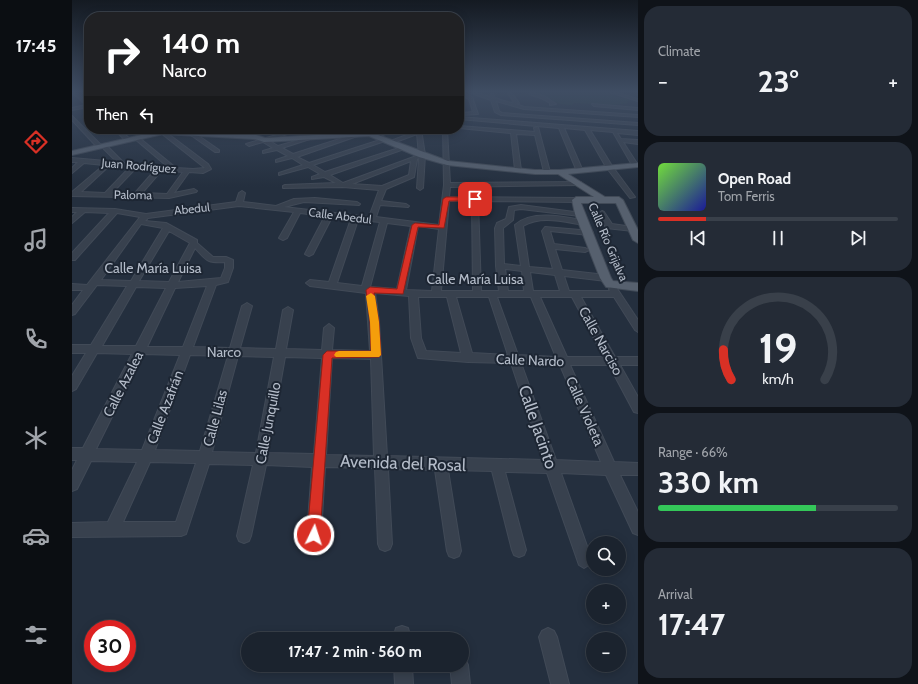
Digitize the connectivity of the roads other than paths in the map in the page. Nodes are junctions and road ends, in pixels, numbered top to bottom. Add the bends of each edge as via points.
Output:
1 (76, 124) edge
2 (523, 124) edge
3 (606, 124) edge
4 (535, 125) junction
5 (84, 127) edge
6 (464, 127) edge
7 (561, 127) junction
8 (79, 128) junction
9 (587, 129) junction
10 (609, 131) junction
11 (84, 132) edge
12 (513, 132) junction
13 (638, 133) edge
14 (87, 134) edge
15 (121, 134) edge
16 (149, 134) edge
17 (158, 134) edge
18 (196, 134) edge
19 (213, 134) edge
20 (285, 134) edge
21 (336, 134) edge
22 (346, 134) edge
23 (348, 134) edge
24 (370, 134) edge
25 (377, 134) edge
26 (410, 134) edge
27 (419, 134) edge
28 (445, 134) edge
29 (538, 134) junction
30 (615, 134) dead end
31 (253, 135) joint
32 (373, 135) junction
33 (340, 136) junction
34 (311, 137) junction
35 (137, 138) junction
36 (128, 140) junction
37 (264, 140) junction
38 (620, 140) junction
39 (388, 141) junction
40 (638, 142) edge
41 (249, 144) dead end
42 (102, 146) junction
43 (277, 148) junction
44 (404, 148) junction
45 (217, 151) dead end
46 (265, 152) dead end
47 (422, 155) junction
48 (292, 156) junction
49 (73, 157) edge
50 (414, 158) junction
51 (83, 161) junction
52 (278, 161) dead end
53 (109, 163) junction
54 (447, 163) junction
55 (123, 165) junction
56 (307, 165) junction
57 (636, 165) edge
58 (134, 166) junction
59 (609, 167) junction
60 (160, 168) junction
61 (173, 168) junction
62 (579, 169) junction
63 (518, 170) junction
64 (72, 171) edge
65 (187, 171) junction
66 (547, 172) junction
67 (560, 172) junction
68 (281, 174) dead end
69 (325, 174) junction
70 (314, 178) dead end
71 (579, 183) junction
72 (343, 185) junction
73 (447, 185) junction
74 (285, 187) dead end
75 (383, 188) junction
76 (420, 188) dead end
77 (194, 191) dead end
78 (242, 193) dead end
79 (73, 194) edge
80 (106, 194) junction
81 (137, 196) junction
82 (169, 196) junction
83 (446, 199) junction
84 (475, 199) junction
85 (602, 199) junction
86 (635, 199) edge
87 (576, 200) junction
88 (619, 200) junction
89 (349, 203) junction
90 (378, 203) junction
91 (113, 204) junction
92 (239, 204) junction
93 (357, 204) dead end
94 (406, 206) dead end
95 (276, 209) junction
96 (72, 210) edge
97 (83, 210) junction
98 (298, 211) junction
99 (602, 213) dead end
100 (329, 215) junction
101 (146, 216) junction
102 (345, 216) junction
103 (356, 217) junction
104 (582, 218) junction
105 (371, 220) junction
106 (72, 221) edge
107 (384, 221) junction
108 (139, 222) junction
109 (415, 225) junction
110 (165, 227) junction
111 (442, 227) junction
112 (633, 229) junction
113 (589, 233) junction
114 (283, 238) dead end
115 (638, 240) edge
116 (194, 243) junction
117 (551, 246) junction
118 (584, 250) dead end
119 (309, 254) dead end
120 (72, 258) edge
121 (500, 266) junction
122 (525, 268) junction
123 (559, 272) junction
124 (134, 283) junction
125 (212, 283) junction
126 (310, 283) dead end
127 (174, 284) junction
128 (91, 285) junction
129 (332, 285) junction
130 (610, 285) junction
131 (638, 287) edge
132 (72, 288) edge
133 (367, 290) junction
134 (401, 292) junction
135 (413, 294) junction
136 (436, 294) junction
137 (451, 294) junction
138 (477, 294) junction
139 (492, 294) junction
140 (504, 294) junction
141 (532, 294) junction
142 (570, 294) junction
143 (247, 306) dead end
144 (288, 310) dead end
145 (72, 312) edge
146 (329, 328) dead end
147 (638, 328) edge
148 (72, 350) edge
149 (94, 350) junction
150 (140, 350) junction
151 (186, 352) junction
152 (233, 352) junction
153 (281, 352) junction
154 (327, 355) junction
155 (376, 355) junction
156 (468, 358) junction
157 (515, 359) junction
158 (638, 360) edge
159 (563, 361) junction
160 (612, 361) junction
161 (72, 386) edge
162 (638, 408) edge
163 (72, 454) edge
164 (87, 455) junction
165 (146, 457) junction
166 (204, 458) junction
167 (261, 459) junction
168 (319, 460) junction
169 (381, 461) junction
170 (441, 464) junction
171 (497, 466) junction
172 (552, 467) junction
173 (610, 468) junction
174 (638, 469) edge
175 (72, 484) edge
176 (638, 528) edge
177 (72, 530) edge
178 (112, 530) junction
179 (314, 535) dead end
180 (244, 536) dead end
181 (385, 544) dead end
182 (519, 550) dead end
183 (454, 551) dead end
184 (584, 560) dead end
185 (548, 637) dead end
186 (403, 672) edge
187 (460, 672) edge
188 (404, 684) edge
189 (461, 684) edge
190 (560, 684) edge

1 - 8 street
2 - 4 street
3 - 10 street
4 - 7 street
4 - 29 street
5 - 8 street
6 - 12 street
7 - 9 street
7 - 62 street
8 - 11 street
9 - 10 street
9 - 59 street
10 - 13 street
12 - 29 street
12 - 63 street
14 - 42 street
15 - 36 street
16 - 35 main road
17 - 65 street, Juan Rodríguez via 208,168 199,172
18 - 45 street
19 - 31 main road
20 - 37 street
21 - 33 street
22 - 33 main road
23 - 48 street
24 - 32 main road
25 - 32 street
26 - 39 street
27 - 47 street
28 - 54 street
29 - 66 street
30 - 38 street
31 - 37 main road
32 - 39 main road
33 - 34 main road
34 - 37 main road
34 - 43 street
35 - 36 main road
35 - 61 street
36 - 42 main road
37 - 41 street
37 - 43 street
38 - 40 street
38 - 57 street
39 - 44 main road
39 - 56 street
42 - 49 main road
42 - 55 street
43 - 46 street
43 - 48 street
44 - 47 main road
44 - 69 street
47 - 50 street
47 - 54 main road
47 - 76 street
48 - 52 street
48 - 56 street
49 - 51 street, Juan Rodríguez
50 - 72 street
50 - 75 street via 412,176
51 - 53 street, Juan Rodríguez
51 - 64 street
53 - 55 street, Juan Rodríguez
53 - 79 street
54 - 63 main road
54 - 73 street
55 - 58 street, Juan Rodríguez
56 - 68 street
56 - 69 street
57 - 59 main road
58 - 60 street, Juan Rodríguez
58 - 80 street
59 - 62 main road
59 - 86 street
60 - 61 street, Juan Rodríguez
60 - 81 street
61 - 65 street, Juan Rodríguez
62 - 67 main road
63 - 66 main road
65 - 82 street
66 - 67 main road
67 - 71 main road
69 - 70 street
69 - 72 street
71 - 73 street
71 - 85 main road
72 - 74 street
72 - 75 street
73 - 83 street
75 - 90 street
77 - 82 street, Paloma
78 - 92 street
79 - 80 street, Paloma
80 - 91 street, Paloma
81 - 82 street, Paloma
81 - 91 street, Paloma
83 - 84 street
83 - 111 street
84 - 87 street
84 - 138 street
85 - 87 main road
85 - 88 main road
86 - 88 street
87 - 104 main road, Calle Río Grijalva
88 - 112 main road
89 - 93 street
89 - 95 street via 299,200
89 - 102 street
90 - 94 street
90 - 105 street
91 - 97 street
91 - 101 street, Abedul
91 - 120 street
92 - 95 street, Calle Abedul
92 - 101 street, Abedul
95 - 98 street, Calle Abedul
96 - 97 street
97 - 106 street
98 - 100 street, Calle Abedul
98 - 114 street
99 - 112 street via 609,226
100 - 102 street, Calle Abedul
100 - 119 street
101 - 108 street
102 - 103 street, Calle Abedul
103 - 105 street, Calle Abedul
103 - 129 street
104 - 113 main road, Calle Río Grijalva
104 - 121 street via 522,207 511,208 509,220 500,225
104 - 122 street, Calle Violeta via 537,218 526,220 519,225
105 - 107 street, Calle Abedul
107 - 109 street, Calle Abedul
107 - 133 street
108 - 110 street
108 - 128 street
109 - 111 street, Calle Abedul
109 - 134 street
110 - 116 street via 177,226 190,234
110 - 124 street
111 - 136 street
112 - 115 main road
113 - 117 street, Calle Narciso via 548,229 546,231
113 - 130 main road, Calle Río Grijalva
116 - 125 street via 209,258 229,260 225,280
116 - 127 street, Calle Azalea
117 - 118 street
117 - 123 street, Calle Narciso
121 - 122 street
121 - 140 street
122 - 123 street
122 - 141 street, Calle Violeta
123 - 130 street
123 - 142 street, Calle Narciso
124 - 127 street, Calle María Luisa
124 - 128 street, Calle María Luisa
124 - 149 street
125 - 127 street, Calle María Luisa
125 - 151 street, Calle Azafrán
126 - 129 street, Calle María Luisa
127 - 150 street, Calle Azalea
128 - 132 street, Calle María Luisa
128 - 145 street
129 - 133 street, Calle María Luisa
130 - 131 main road, Calle María Luisa
130 - 142 street, Calle María Luisa
130 - 147 street
133 - 134 street, Calle María Luisa
133 - 155 street via 374,322
134 - 135 street, Calle María Luisa
135 - 136 street, Calle María Luisa
135 - 156 street, Calle Nardo via 416,338 422,355
136 - 137 street, Calle María Luisa
137 - 138 street, Calle María Luisa
137 - 156 street
138 - 139 street, Calle María Luisa
139 - 140 street, Calle María Luisa
139 - 157 street, Calle Jacinto
140 - 141 street, Calle María Luisa
141 - 142 street, Calle María Luisa
141 - 159 street, Calle Violeta
142 - 160 street, Calle Narciso
143 - 152 street, Calle Lilas
144 - 153 street, Calle Junquillo
146 - 154 street
148 - 149 street, Narco
149 - 150 street, Narco
149 - 161 street
150 - 151 street, Narco
150 - 164 street, Calle Azalea
151 - 152 street, Narco
151 - 165 street, Calle Azafrán
152 - 153 street, Narco
152 - 166 street, Calle Lilas
153 - 154 street, Narco
153 - 167 street, Calle Junquillo
154 - 155 street, Narco
154 - 168 street
155 - 169 street
156 - 157 street, Calle Nardo
157 - 159 street, Calle Nardo
157 - 172 street, Calle Jacinto
158 - 160 street, Calle Nardo
159 - 160 street, Calle Nardo
159 - 173 street, Calle Violeta
160 - 162 street, Calle Narciso
163 - 164 street, Avenida del Rosal
164 - 165 street, Avenida del Rosal
164 - 175 street, Calle Azalea
165 - 166 street, Avenida del Rosal
165 - 178 street, Calle Azafrán
166 - 167 street, Avenida del Rosal
166 - 178 street, Calle Lilas via 181,529
167 - 168 street, Avenida del Rosal
167 - 180 street, Calle Junquillo
168 - 169 street, Avenida del Rosal
168 - 179 street
169 - 170 street, Avenida del Rosal
169 - 181 street
170 - 171 street, Avenida del Rosal
170 - 183 street
171 - 172 street, Avenida del Rosal
171 - 182 street
172 - 173 street, Avenida del Rosal
172 - 184 street, Calle Jacinto
173 - 174 street, Avenida del Rosal
173 - 176 street, Calle Violeta
177 - 178 street
185 - 190 street
186 - 188 street
187 - 189 street

